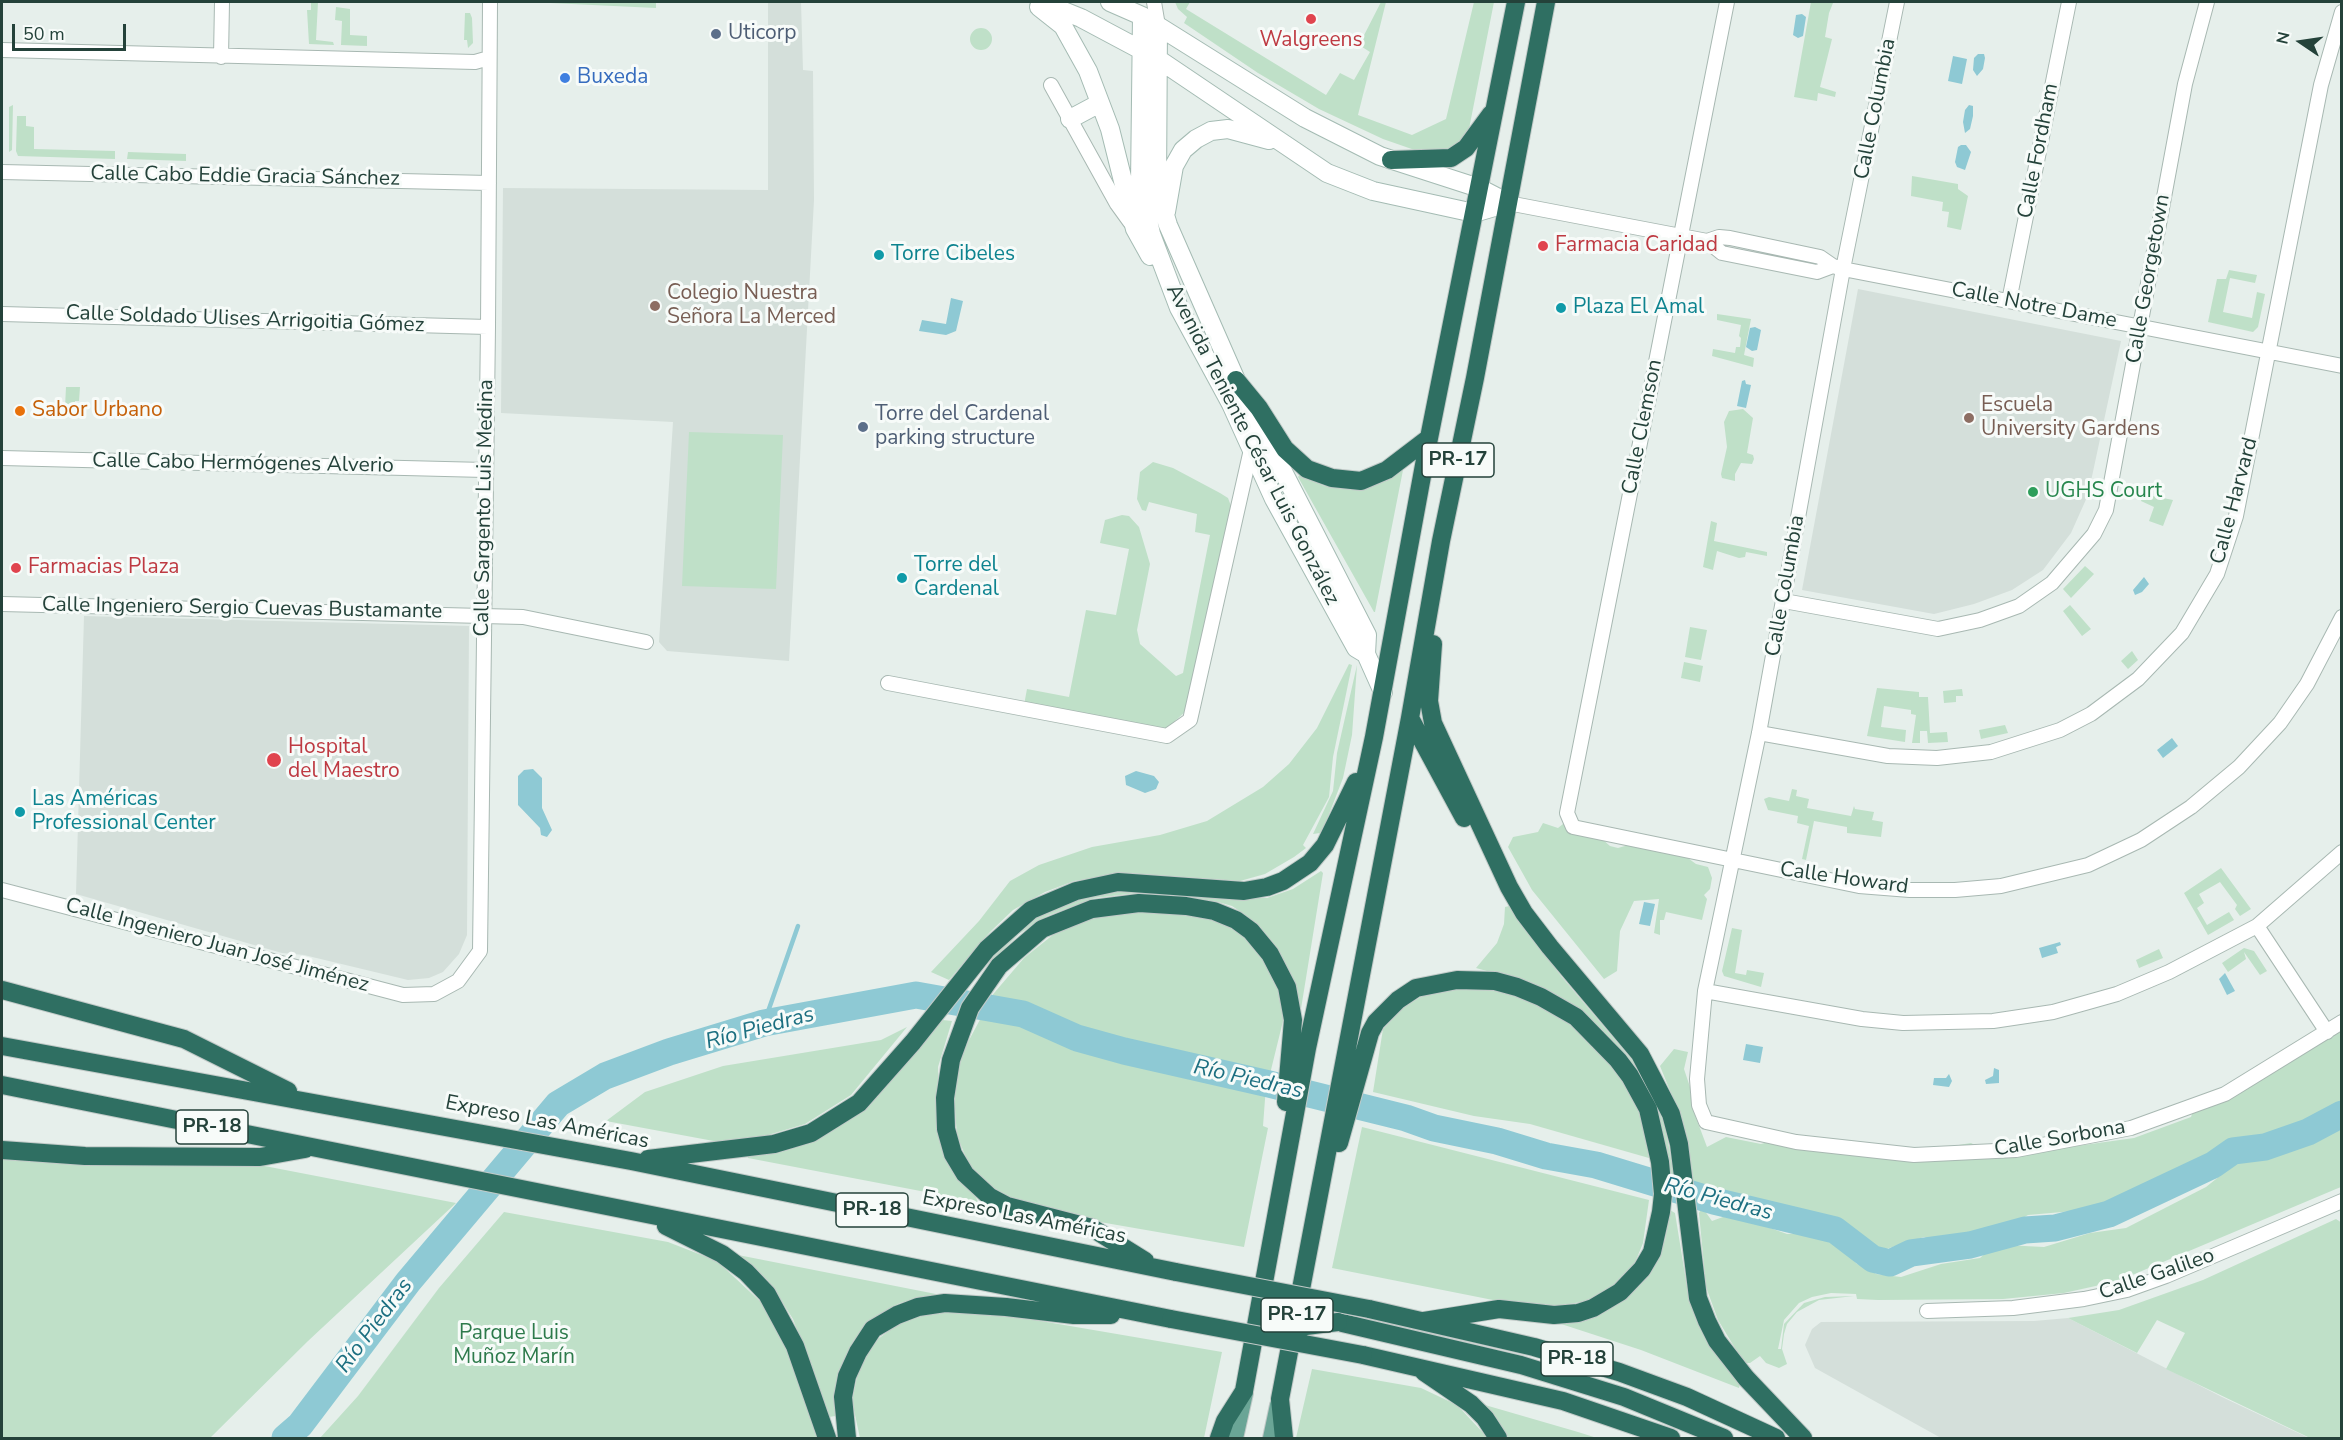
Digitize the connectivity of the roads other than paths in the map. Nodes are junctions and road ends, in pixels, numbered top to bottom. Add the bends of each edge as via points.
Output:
1 (222, 2) edge
2 (490, 2) edge
3 (1033, 2) edge
4 (1041, 2) edge
5 (1110, 2) edge
6 (1516, 2) edge
7 (1546, 2) edge
8 (1727, 2) edge
9 (1897, 2) edge
10 (2069, 2) edge
11 (2207, 2) edge
12 (1148, 6) edge
13 (2342, 12) edge
14 (1158, 26) junction
15 (2, 50) edge
16 (1141, 50) junction
17 (221, 57) junction
18 (489, 58) junction
19 (1158, 59) junction
20 (1050, 85) dead end
21 (1095, 105) junction
22 (1494, 110) junction
23 (1070, 119) junction
24 (1284, 145) junction
25 (1391, 160) junction
26 (2, 172) edge
27 (489, 183) junction
28 (1479, 188) junction
29 (1508, 203) junction
30 (1474, 213) junction
31 (1168, 225) junction
32 (1135, 229) junction
33 (1680, 236) junction
34 (1838, 268) junction
35 (2009, 301) junction
36 (1179, 308) junction
37 (2, 314) edge
38 (488, 327) junction
39 (2139, 327) junction
40 (2270, 351) junction
41 (2342, 366) edge
42 (1236, 380) junction
43 (1429, 438) junction
44 (1258, 442) junction
45 (2, 458) edge
46 (485, 470) junction
47 (1441, 541) junction
48 (1784, 601) junction
49 (2, 603) edge
50 (483, 615) junction
51 (2342, 617) edge
52 (646, 642) dead end
53 (888, 683) dead end
54 (1383, 692) junction
55 (1410, 718) junction
56 (1759, 733) junction
57 (1374, 737) junction
58 (1597, 833) joint
59 (2342, 852) edge
60 (1731, 861) junction
61 (1509, 887) junction
62 (2, 890) edge
63 (2257, 926) junction
64 (2, 990) edge
65 (1705, 991) junction
66 (434, 994) joint
67 (2342, 1022) edge
68 (2327, 1032) junction
69 (2, 1046) edge
70 (1300, 1046) junction
71 (1354, 1057) junction
72 (2, 1085) edge
73 (305, 1100) junction
74 (1755, 1132) joint
75 (316, 1148) junction
76 (2, 1150) edge
77 (631, 1161) junction
78 (2342, 1201) edge
79 (646, 1215) junction
80 (1154, 1267) junction
81 (1281, 1292) junction
82 (1927, 1311) dead end
83 (1149, 1315) junction
84 (1424, 1321) junction
85 (1338, 1322) junction
86 (1272, 1339) junction
87 (1416, 1366) junction
88 (1244, 1391) junction
89 (1280, 1399) junction
90 (827, 1438) edge
91 (847, 1438) edge
92 (1219, 1438) edge
93 (1234, 1438) edge
94 (1272, 1438) edge
95 (1284, 1438) edge
96 (1498, 1438) edge
97 (1671, 1438) edge
98 (1724, 1438) edge
99 (1776, 1438) edge
100 (1803, 1438) edge

1 - 17 street
2 - 18 street, Calle Sargento Luis Medina
3 - 21 street via 1063,26 1087,69
4 - 16 street
5 - 12 street
6 - 22 highway, PR-17
7 - 29 highway, PR-17
8 - 33 street, Calle Clemson
9 - 34 street, Calle Columbia
10 - 35 street, Calle Fordham
11 - 39 street, Calle Georgetown via 2185,84
12 - 14 street
12 - 16 street, Avenida Teniente César Luis González
13 - 40 street, Calle Harvard via 2321,85
14 - 19 street, Avenida Teniente César Luis González
14 - 25 street via 1305,118
15 - 17 street
16 - 19 street
16 - 36 street, Avenida Teniente César Luis González via 1140,183 1151,234
17 - 18 street via 474,62
18 - 27 street, Calle Sargento Luis Medina
19 - 24 street
19 - 31 street, Avenida Teniente César Luis González via 1157,189
20 - 23 street
21 - 23 street
21 - 32 street via 1110,129
22 - 25 highway via 1466,148 1451,158
22 - 28 highway, PR-17
23 - 32 street
24 - 30 street via 1327,173 1373,191
24 - 31 street via 1228,129 1210,131 1196,139 1183,150 1174,166 1166,210
25 - 28 street
26 - 27 street, Calle Cabo Eddie Gracia Sánchez
27 - 38 street, Calle Sargento Luis Medina
28 - 29 street
28 - 30 highway, PR-17
29 - 30 street
29 - 33 street
29 - 47 highway, PR-17
30 - 43 highway, PR-17
31 - 42 street, Avenida Teniente César Luis González
32 - 36 street
33 - 34 street, Calle Notre Dame via 1707,241 1731,238 1820,257
33 - 58 street, Calle Clemson via 1567,813 1574,827
34 - 35 street, Calle Notre Dame
34 - 48 street, Calle Columbia
35 - 39 street, Calle Notre Dame
36 - 44 street, Avenida Teniente César Luis González
37 - 38 street, Calle Soldado Ulises Arrigoitia Gómez
38 - 46 street, Calle Sargento Luis Medina
39 - 40 street, Calle Notre Dame
39 - 48 street, Calle Georgetown via 2106,510 2094,534 2052,583 2019,606 1938,629
40 - 41 street, Calle Notre Dame
40 - 56 street, Calle Harvard via 2236,516 2217,574 2182,633 2153,666 2117,697 2060,730 1991,752 1961,757 1888,756
42 - 43 highway via 1285,449 1307,469 1332,478 1361,481 1378,474 1405,459
42 - 44 street, Avenida Teniente César Luis González
43 - 54 highway, PR-17
44 - 53 street via 1190,720 1167,736
44 - 54 street, Avenida Teniente César Luis González via 1367,635 1366,654
45 - 46 street, Calle Cabo Hermógenes Alverio
46 - 50 street, Calle Sargento Luis Medina
47 - 55 highway, PR-17
47 - 61 highway via 1430,713 1441,746
48 - 56 street, Calle Columbia
49 - 50 street, Calle Ingeniero Sergio Cuevas Bustamante
50 - 52 street, Calle Ingeniero Sergio Cuevas Bustamante via 523,617
50 - 66 street, Calle Sargento Luis Medina via 480,951 459,981
51 - 60 street, Calle Howard via 2307,684 2280,723 2239,767 2191,807 2141,840 2088,865 2001,886 1955,890 1859,886
54 - 57 highway, PR-17
55 - 61 highway via 1480,848
55 - 71 highway, PR-17
56 - 60 street, Calle Columbia
57 - 70 highway, PR-17
57 - 77 highway via 1358,780 1325,845 1310,863 1283,881 1244,891 1118,882 1076,891 1031,910 980,958 859,1103 811,1133 753,1148
58 - 60 street, Calle Howard
59 - 63 street
60 - 65 street, Calle Columbia
61 - 100 highway via 1550,947 1640,1054 1671,1114 1679,1144 1696,1280 1707,1322 1746,1378
62 - 66 street, Calle Ingeniero Juan José Jiménez via 403,995
63 - 65 street via 2186,964 2117,994 2053,1012 1993,1021 1862,1019
63 - 68 street
64 - 73 highway via 184,1039
65 - 74 street, Calle Columbia via 1697,1078 1699,1105 1706,1122
67 - 68 street, Calle Sorbona
68 - 74 street, Calle Sorbona via 2225,1094 2131,1128 2016,1150 1914,1155 1796,1142
69 - 73 highway, Expreso Las Américas / PR-18
70 - 80 highway via 1287,987 1270,954 1236,920 1186,906 1151,904 1092,909 1042,929 999,966 970,1008 951,1060 945,1098 946,1129 953,1154 965,1174 990,1197 1007,1206 1092,1228
70 - 88 highway, PR-17 via 1276,1223
71 - 84 highway via 1376,1022 1416,988 1457,980 1495,981 1517,987 1576,1017 1618,1060 1643,1100 1658,1144 1663,1194 1652,1252 1620,1292 1578,1313 1554,1315 1499,1309
71 - 89 highway, PR-17 via 1313,1231
72 - 75 highway, PR-18
73 - 77 highway, Expreso Las Américas / PR-18
75 - 76 highway via 260,1157 85,1156
75 - 79 highway, PR-18
77 - 80 highway, Expreso Las Américas / PR-18
78 - 82 street, Calle Galileo via 2127,1290 2025,1307
79 - 83 highway, PR-18
79 - 90 highway via 722,1254 767,1294 795,1346
80 - 81 highway, Expreso Las Américas / PR-18, bridge
81 - 84 highway, Expreso Las Américas / PR-18, bridge
81 - 85 highway, bridge via 1309,1311
83 - 86 highway, PR-18, bridge
83 - 91 highway via 1074,1316 973,1304 918,1307 897,1315 873,1329 847,1376 843,1397
84 - 99 highway, Expreso Las Américas / PR-18 via 1619,1372 1687,1397
85 - 86 highway, bridge via 1306,1326
85 - 98 highway via 1521,1365 1624,1397
86 - 87 highway, PR-18, bridge
87 - 96 highway via 1471,1404
87 - 97 highway, PR-18 via 1563,1401
88 - 92 highway via 1225,1420
88 - 93 main road, PR-17
89 - 94 main road, PR-17
89 - 95 highway

